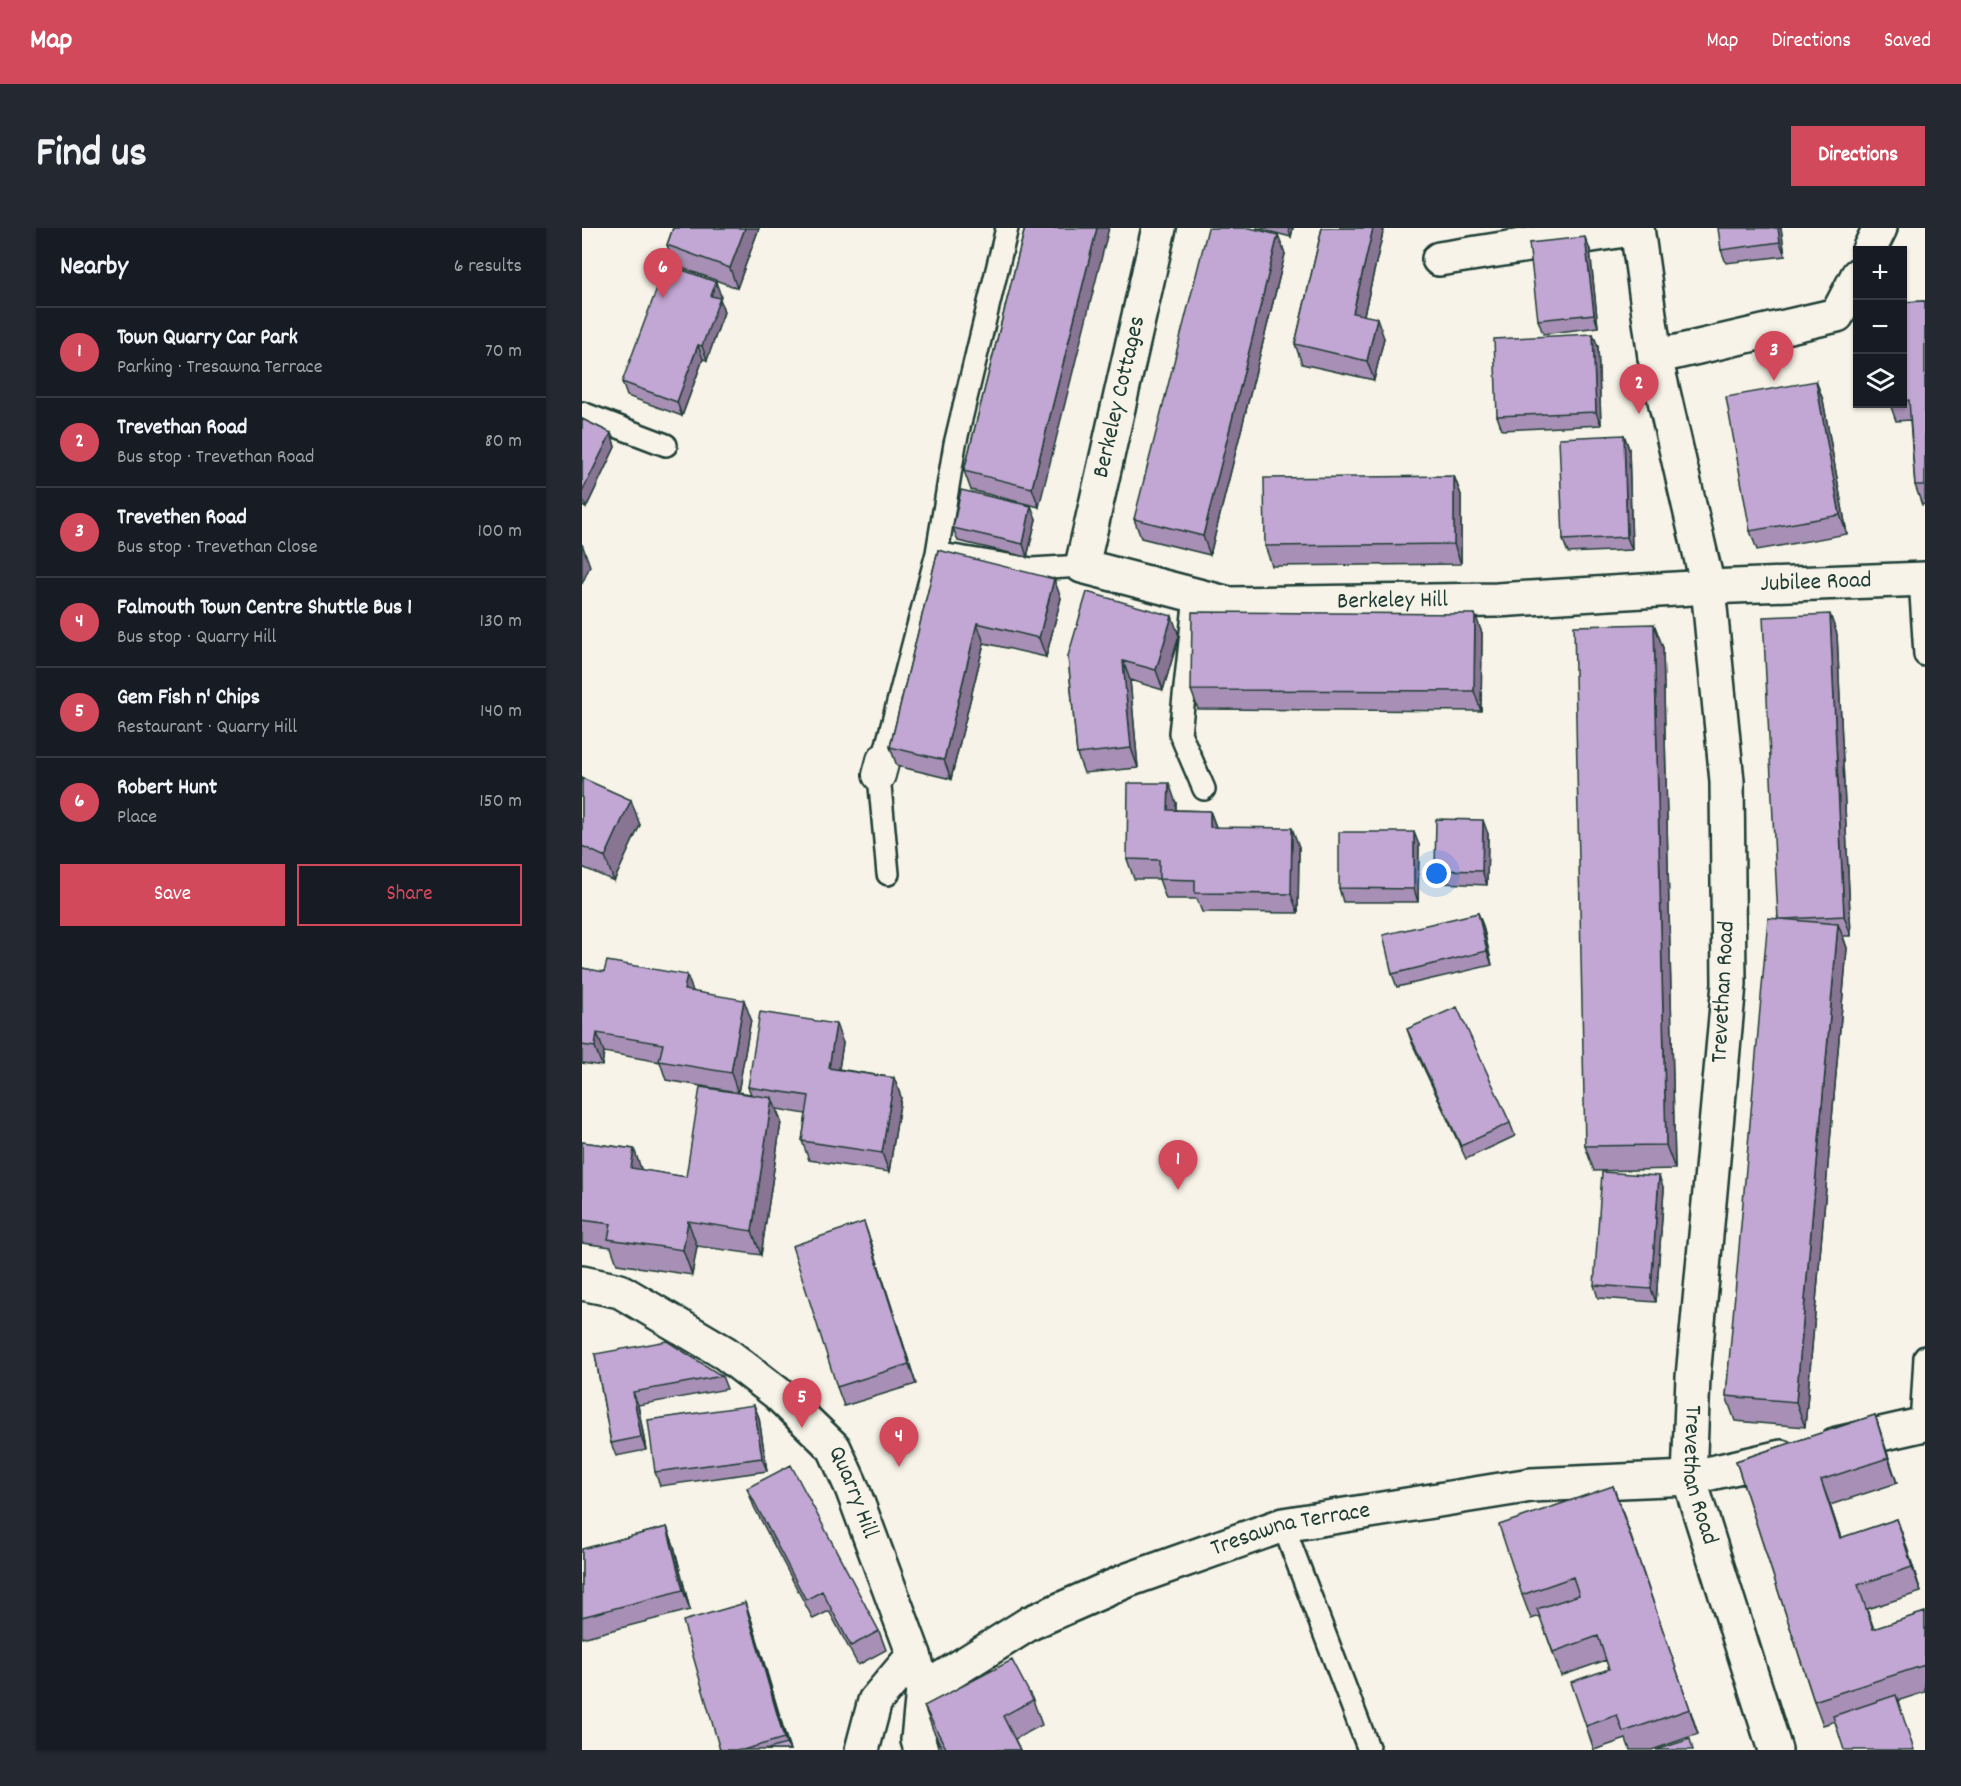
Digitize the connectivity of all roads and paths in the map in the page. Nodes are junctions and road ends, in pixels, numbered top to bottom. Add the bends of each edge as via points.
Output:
1 (1007, 228) edge
2 (1159, 228) edge
3 (1637, 228) edge
4 (1880, 228) edge
5 (1871, 246) edge
6 (1439, 259) dead end
7 (1853, 283) edge
8 (1655, 357) junction
9 (582, 413) edge
10 (666, 445) dead end
11 (937, 553) junction
12 (1082, 566) junction
13 (1922, 579) edge
14 (1708, 587) junction
15 (1195, 596) junction
16 (1925, 655) edge
17 (1204, 789) dead end
18 (888, 874) dead end
19 (582, 1283) edge
20 (1925, 1357) edge
21 (1923, 1424) edge
22 (1689, 1478) junction
23 (1283, 1525) junction
24 (914, 1655) junction
25 (923, 1690) junction
26 (862, 1750) edge
27 (921, 1750) edge
28 (1369, 1750) edge
29 (1775, 1750) edge

1 - 11 lane via 955,444
2 - 12 street, Berkeley Cottages
3 - 6 street
3 - 8 street, Trevethan Road
4 - 5 street
7 - 8 street via 1838,315
8 - 14 street, Trevethan Road
9 - 10 lane
11 - 12 lane via 1032,569
11 - 18 lane via 880,767
12 - 15 street, Berkeley Hill
13 - 14 street, Jubilee Road
13 - 16 lane
14 - 15 street, Berkeley Hill via 1497,600 1229,604
14 - 22 street, Trevethan Road via 1727,782 1729,984 1693,1377
15 - 17 lane via 1179,733
19 - 24 street, Quarry Hill via 620,1291 724,1353 777,1393 834,1448
20 - 21 lane
21 - 22 street, Tresawna Terrace
22 - 23 street, Tresawna Terrace via 1531,1485
22 - 29 street, Trevethan Road
23 - 25 street, Tresawna Terrace via 1128,1580 1030,1623
23 - 28 lane
24 - 25 street, Quarry Hill
24 - 26 street via 875,1701
25 - 27 street via 918,1740

